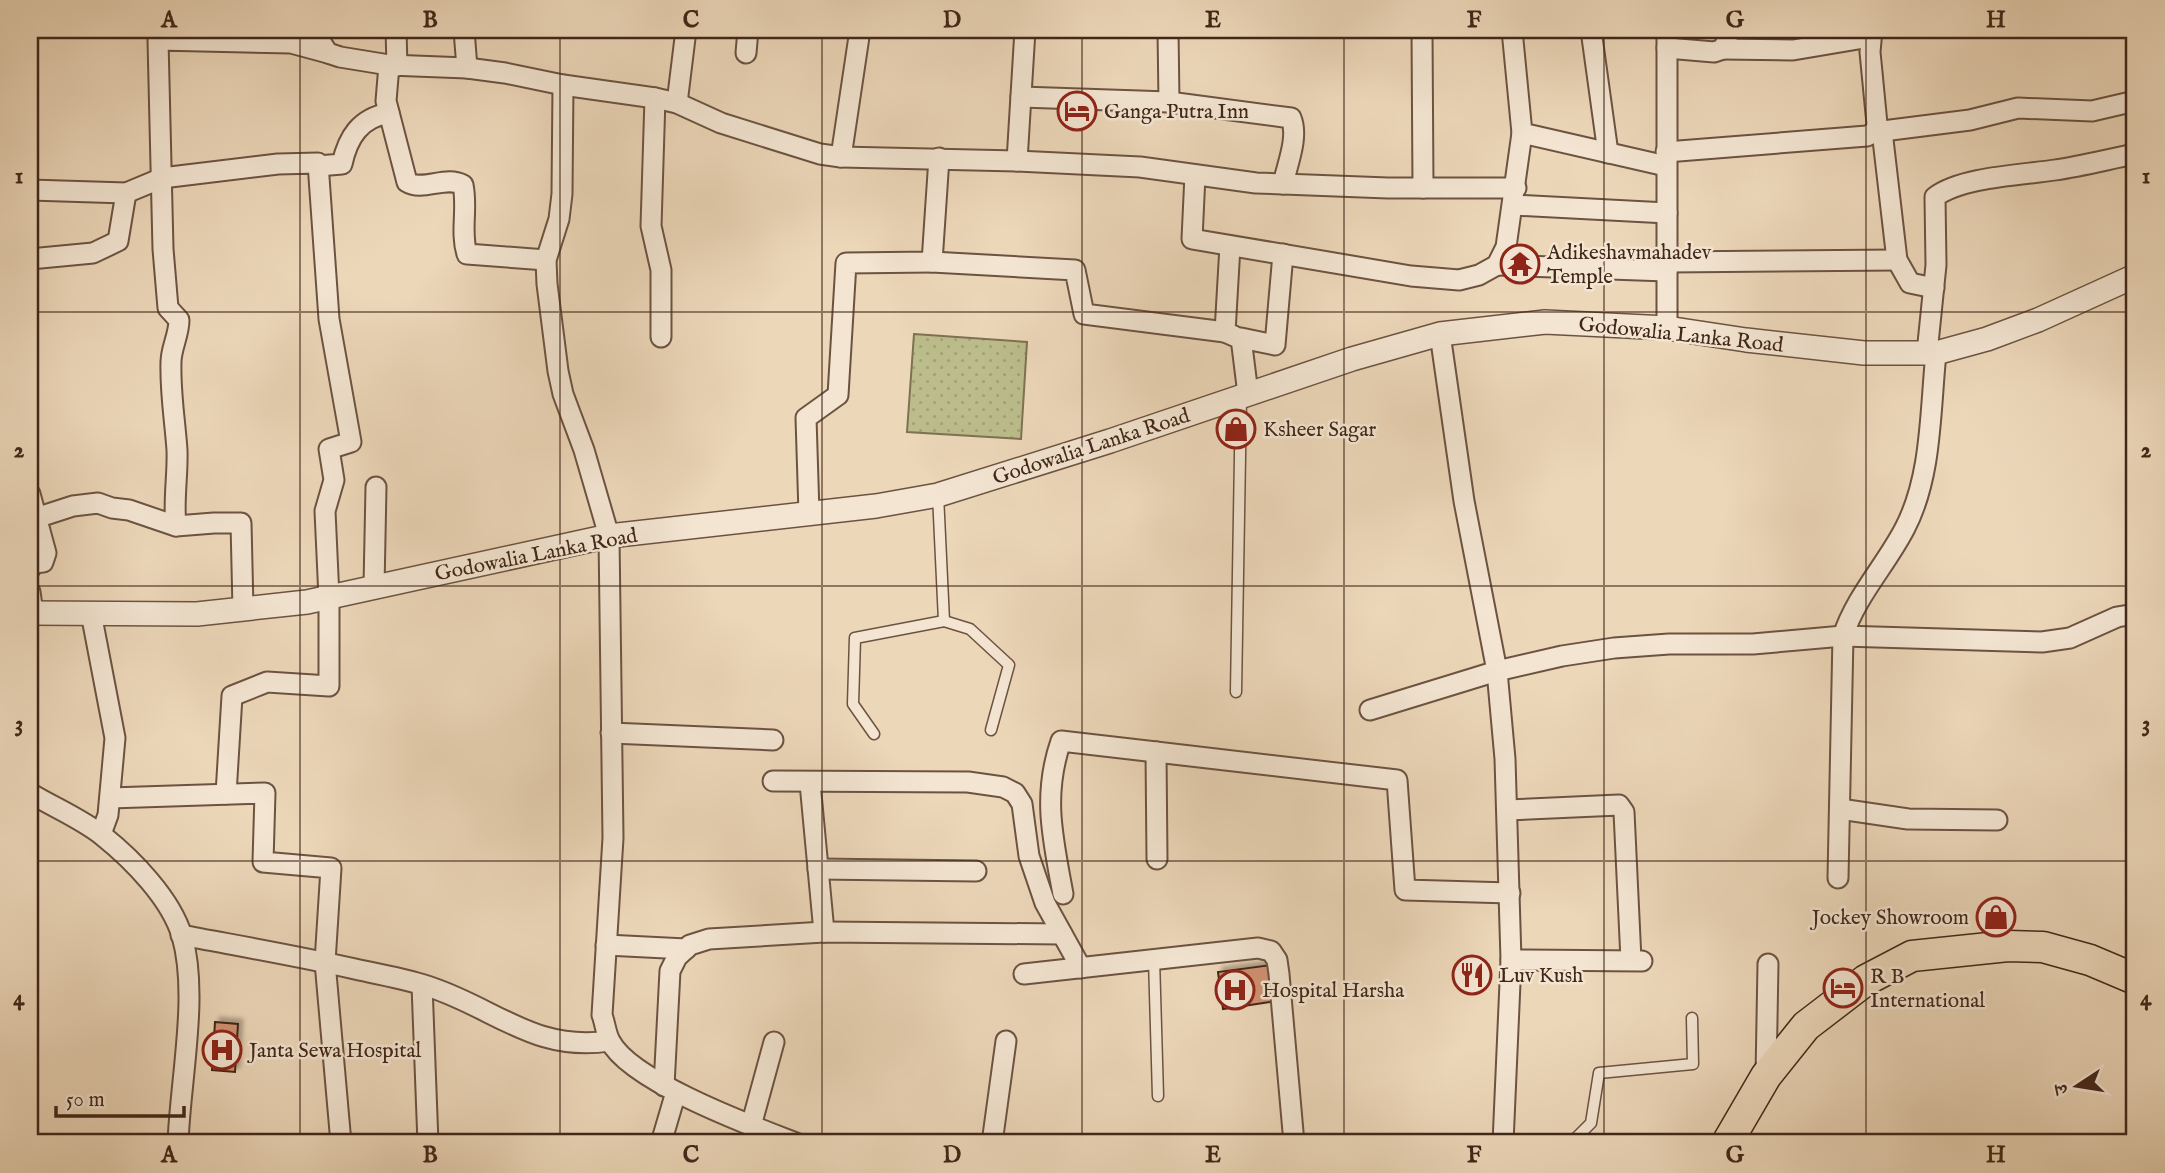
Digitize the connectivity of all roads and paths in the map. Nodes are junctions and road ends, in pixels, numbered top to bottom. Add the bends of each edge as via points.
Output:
1 (319, 30) edge
2 (396, 30) edge
3 (464, 30) edge
4 (687, 30) edge
5 (748, 30) edge
6 (860, 30) edge
7 (1025, 30) edge
8 (1168, 30) edge
9 (1422, 30) edge
10 (1512, 30) edge
11 (1591, 30) edge
12 (1727, 30) edge
13 (1871, 34) edge
14 (1667, 39) edge
15 (1723, 49) junction
16 (328, 53) junction
17 (746, 53) dead end
18 (393, 66) junction
19 (467, 68) junction
20 (563, 85) junction
21 (1021, 97) junction
22 (655, 98) junction
23 (2135, 101) edge
24 (677, 103) junction
25 (1169, 103) junction
26 (389, 113) junction
27 (1879, 132) junction
28 (1522, 133) junction
29 (1608, 153) junction
30 (2135, 154) edge
31 (841, 157) junction
32 (939, 159) junction
33 (1666, 159) junction
34 (1017, 160) junction
35 (318, 166) junction
36 (1195, 175) junction
37 (162, 178) junction
38 (1283, 184) junction
39 (1423, 188) junction
40 (30, 190) edge
41 (126, 193) junction
42 (1514, 196) junction
43 (1667, 213) junction
44 (1230, 246) junction
45 (1283, 254) junction
46 (30, 259) edge
47 (546, 260) junction
48 (1897, 260) junction
49 (932, 262) junction
50 (1497, 265) junction
51 (1667, 267) junction
52 (2135, 276) edge
53 (1934, 288) junction
54 (1667, 328) junction
55 (1440, 334) junction
56 (1233, 335) junction
57 (661, 337) dead end
58 (1931, 353) junction
59 (1244, 395) junction
60 (376, 487) dead end
61 (30, 494) edge
62 (938, 495) junction
63 (809, 513) junction
64 (36, 518) junction
65 (176, 526) junction
66 (609, 536) junction
67 (30, 569) edge
68 (374, 587) junction
69 (330, 598) junction
70 (31, 606) edge
71 (243, 609) junction
72 (91, 613) junction
73 (2135, 614) edge
74 (944, 621) junction
75 (1843, 636) junction
76 (1497, 671) junction
77 (1236, 692) dead end
78 (1370, 710) dead end
79 (991, 730) dead end
80 (611, 733) junction
81 (874, 734) dead end
82 (774, 740) dead end
83 (1156, 752) junction
84 (773, 781) dead end
85 (810, 783) junction
86 (30, 793) edge
87 (226, 794) junction
88 (110, 797) junction
89 (1840, 808) junction
90 (1507, 810) junction
91 (1997, 820) dead end
92 (101, 834) junction
93 (1157, 859) dead end
94 (818, 869) junction
95 (976, 871) dead end
96 (1839, 878) dead end
97 (1510, 893) junction
98 (1063, 894) dead end
99 (824, 932) junction
100 (1062, 934) junction
101 (181, 935) junction
102 (606, 946) junction
103 (686, 949) junction
104 (1154, 959) junction
105 (1511, 960) junction
106 (325, 962) junction
107 (1768, 964) dead end
108 (1081, 968) junction
109 (1024, 974) dead end
110 (2135, 979) edge
111 (422, 985) junction
112 (1692, 1018) dead end
113 (609, 1041) junction
114 (1006, 1041) dead end
115 (774, 1042) dead end
116 (1766, 1076) junction
117 (670, 1089) junction
118 (1158, 1096) dead end
119 (751, 1125) junction
120 (178, 1143) edge
121 (341, 1143) edge
122 (428, 1143) edge
123 (661, 1143) edge
124 (796, 1143) edge
125 (992, 1143) edge
126 (1294, 1143) edge
127 (1503, 1143) edge
128 (1571, 1143) edge
129 (1727, 1143) edge

1 - 16 street
2 - 18 street
3 - 19 street
4 - 24 street
5 - 17 street
6 - 31 street
7 - 21 street
8 - 25 street
9 - 39 street
10 - 28 street
11 - 29 street
12 - 15 street
13 - 15 street via 1793,50
13 - 27 street
14 - 15 street via 1714,52
14 - 33 street
16 - 18 street
16 - 37 street via 291,43 158,40
18 - 19 street
18 - 26 street via 386,101
19 - 20 street
20 - 22 street
20 - 47 street via 562,194
21 - 25 street
21 - 34 street
22 - 24 street
22 - 57 street via 651,226 661,270
23 - 27 street via 2092,111 2018,108 1970,120
24 - 31 street via 720,123
25 - 38 street via 1291,118 1294,126
26 - 35 street via 375,115 351,135 342,164
26 - 47 street via 407,182 413,186 457,182 463,186 467,254
27 - 33 street
27 - 48 street
28 - 29 street
28 - 42 street
29 - 33 street
30 - 53 street via 1946,188 1935,197
31 - 32 street
32 - 34 street
32 - 49 street
33 - 43 street
34 - 36 street
35 - 37 street via 278,164
35 - 69 street via 329,319 351,442 328,449 334,480 325,511
36 - 38 street
36 - 44 street via 1192,239
37 - 41 street
37 - 65 street via 168,308 179,320 170,358 177,452
38 - 39 street
39 - 42 street
40 - 41 street
41 - 46 street via 118,241 93,253
42 - 43 street
42 - 50 street via 1506,247
43 - 51 street
44 - 45 street
44 - 56 street
45 - 50 street via 1459,280
45 - 56 street via 1275,345
47 - 66 street via 563,394
48 - 51 street
48 - 53 street via 1910,283
49 - 56 street via 1075,270 1084,314
49 - 63 street via 846,263 838,395 806,418
50 - 51 street
51 - 54 street
52 - 58 street, Godowalia Lanka Road via 1999,335
53 - 58 street
54 - 55 street, Godowalia Lanka Road via 1545,322
54 - 58 street, Godowalia Lanka Road via 1864,353
55 - 59 street, Godowalia Lanka Road
55 - 76 street via 1464,501
56 - 59 street
58 - 75 street via 1927,456 1918,498 1905,528 1849,616
59 - 62 street, Godowalia Lanka Road
59 - 77 lane
60 - 68 street
61 - 64 street
62 - 63 street, Godowalia Lanka Road
62 - 74 lane
63 - 66 street, Godowalia Lanka Road
64 - 65 street via 98,503
64 - 67 street via 46,553 43,562
65 - 71 street via 241,523
66 - 68 street, Godowalia Lanka Road
66 - 80 street
68 - 69 street, Godowalia Lanka Road
69 - 71 street, Godowalia Lanka Road
69 - 87 street via 329,685 267,682 232,696
70 - 72 street, Godowalia Lanka Road
71 - 72 street, Godowalia Lanka Road via 197,614
72 - 88 street via 115,738
73 - 75 street via 2070,638 2042,642
74 - 79 lane via 970,629 1009,665
74 - 81 lane via 855,638 853,704
75 - 76 street via 1614,648
75 - 89 street
76 - 78 street
76 - 90 street
80 - 82 street
80 - 102 street via 614,838
83 - 93 street
83 - 97 street via 1398,780 1405,890
83 - 98 street via 1060,741 1049,802
84 - 85 street
85 - 94 street
85 - 100 street via 968,782 1015,793 1035,878
86 - 92 street
87 - 88 street
87 - 106 street via 265,793 263,862 331,868
88 - 92 street
89 - 91 street via 1909,819
89 - 96 street
90 - 97 street
90 - 105 street via 1619,804 1624,811 1637,961
92 - 101 street via 162,897
94 - 95 street
94 - 99 street
97 - 105 street
99 - 100 street
99 - 103 street via 709,939
100 - 108 street
101 - 106 street
101 - 120 street via 188,1004
102 - 103 street
102 - 113 street via 603,1015
103 - 117 street via 670,971
104 - 108 street
104 - 118 lane
104 - 126 street via 1258,948 1271,951 1279,974
105 - 127 street
106 - 111 street
106 - 121 street
107 - 116 street
108 - 109 street
110 - 116 main road via 2043,947 1912,956 1866,980 1806,1026
111 - 113 street via 535,1034 569,1043
111 - 122 street
112 - 128 lane via 1693,1064 1600,1073 1591,1123
113 - 117 street via 625,1061
114 - 125 street
115 - 119 street
116 - 129 main road
117 - 119 street
117 - 123 street
119 - 124 street

